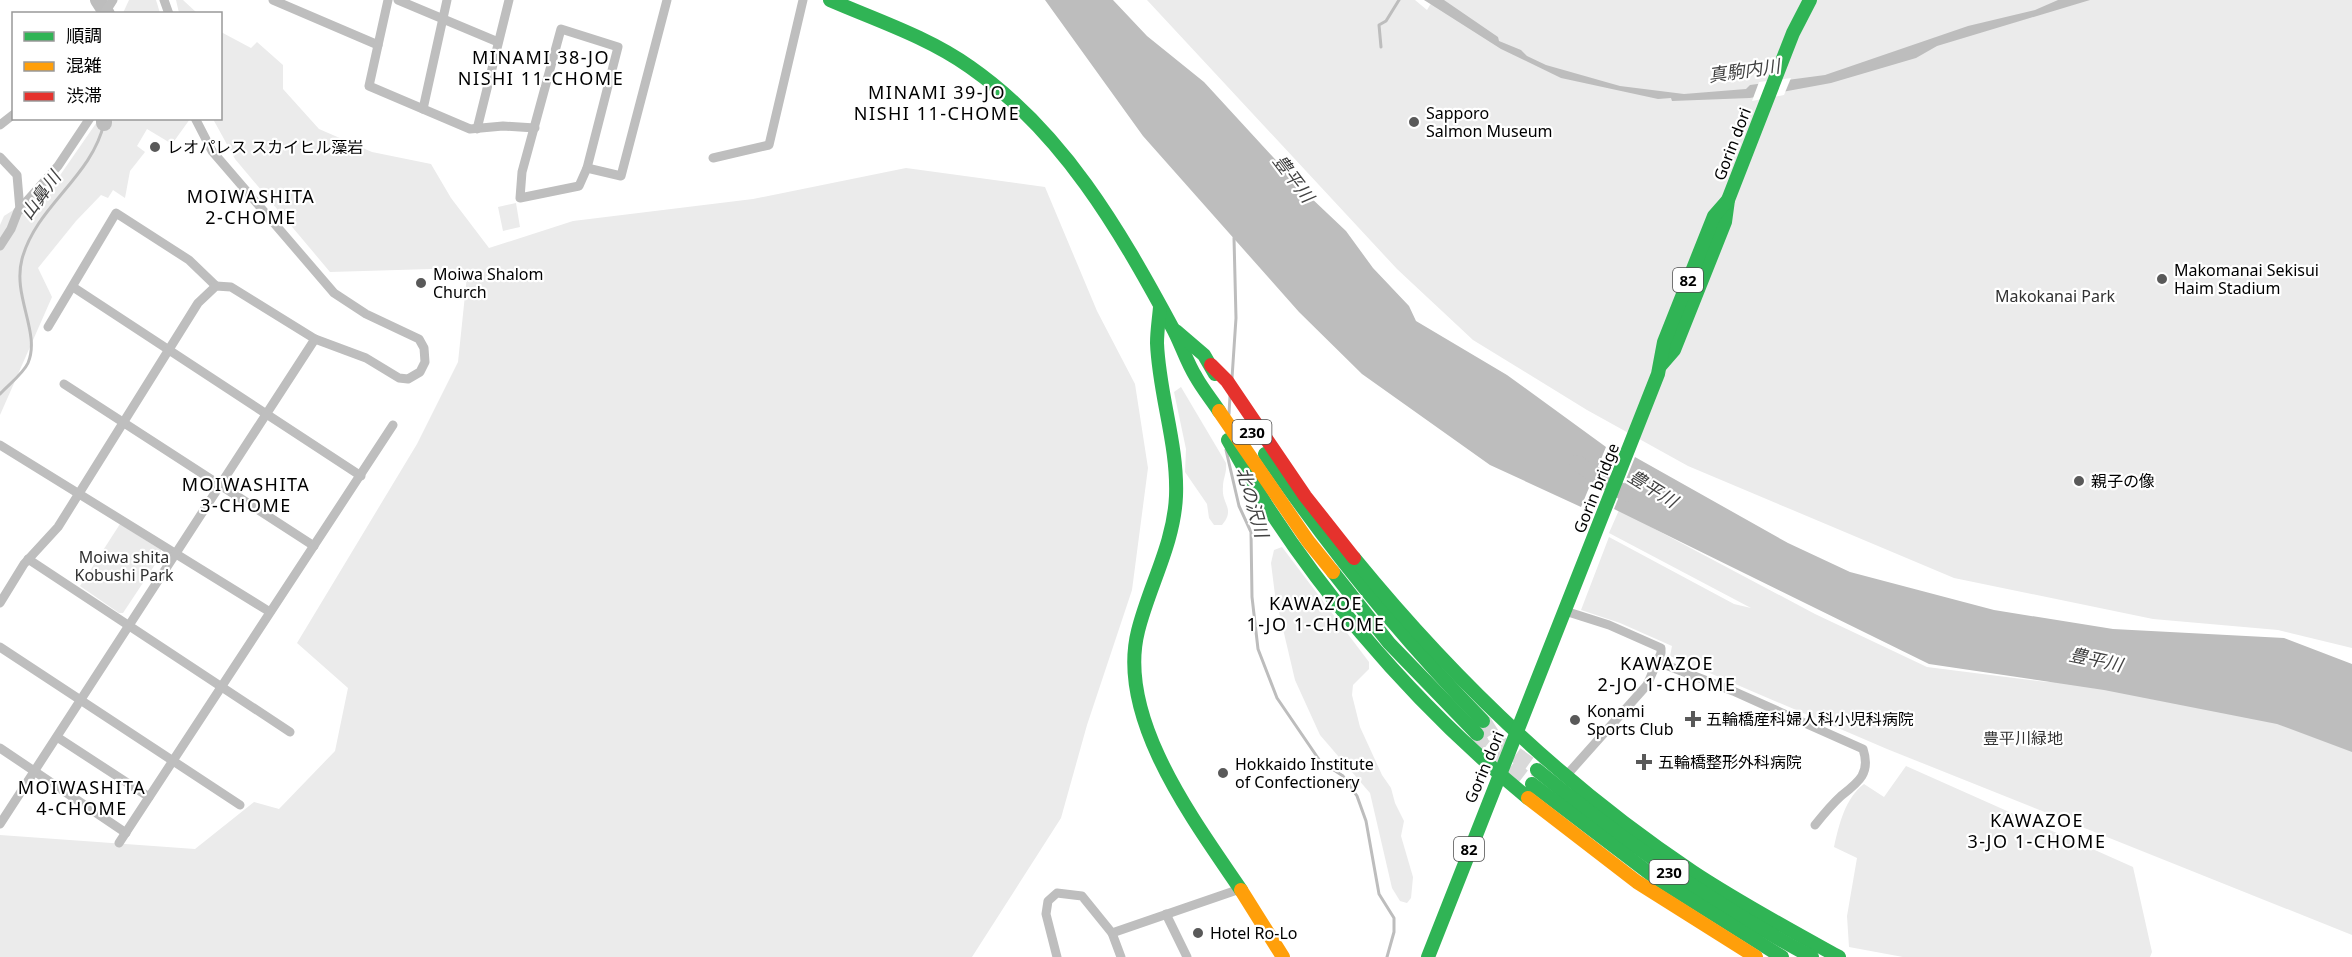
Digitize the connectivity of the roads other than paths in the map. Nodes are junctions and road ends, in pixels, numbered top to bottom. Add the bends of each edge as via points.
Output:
1 (273, 0) edge
2 (388, 0) edge
3 (398, 0) edge
4 (447, 0) edge
5 (509, 0) edge
6 (667, 0) edge
7 (803, 0) edge
8 (830, 0) edge
9 (1810, 0) edge
10 (283, 3) edge
11 (442, 20) junction
12 (498, 42) junction
13 (378, 45) junction
14 (423, 108) junction
15 (89, 120) edge
16 (196, 120) edge
17 (535, 128) junction
18 (477, 129) junction
19 (0, 157) edge
20 (713, 158) dead end
21 (587, 168) junction
22 (20, 210) junction
23 (0, 246) edge
24 (216, 286) junction
25 (73, 287) junction
26 (1160, 307) junction
27 (48, 327) dead end
28 (1173, 329) junction
29 (315, 339) junction
30 (168, 349) junction
31 (1215, 372) junction
32 (64, 384) dead end
33 (1651, 394) joint
34 (1215, 410) junction
35 (267, 414) junction
36 (123, 420) junction
37 (393, 425) dead end
38 (0, 445) edge
39 (361, 476) junction
40 (219, 482) junction
41 (78, 493) junction
42 (314, 546) junction
43 (176, 553) junction
44 (28, 559) junction
45 (1572, 594) joint
46 (0, 603) edge
47 (1565, 611) junction
48 (270, 612) junction
49 (130, 626) junction
50 (0, 647) edge
51 (1658, 662) junction
52 (222, 687) junction
53 (81, 702) junction
54 (1483, 721) tunnel mouth
55 (290, 732) dead end
56 (1516, 733) junction
57 (1477, 735) tunnel mouth
58 (57, 737) junction
59 (0, 748) edge
60 (174, 761) junction
61 (1538, 770) tunnel mouth
62 (36, 771) junction
63 (1500, 771) junction
64 (1565, 777) junction
65 (1532, 784) tunnel mouth
66 (149, 797) junction
67 (240, 805) dead end
68 (0, 824) edge
69 (1815, 825) dead end
70 (126, 833) junction
71 (119, 843) dead end
72 (1240, 890) junction
73 (1166, 914) junction
74 (1112, 933) junction
75 (1428, 956) edge
76 (1057, 957) edge
77 (1121, 957) edge
78 (1187, 957) edge
79 (1283, 957) edge
80 (1756, 957) edge
81 (1782, 957) edge
82 (1812, 957) edge
83 (1839, 957) edge

1 - 10 street
2 - 13 street
3 - 11 street
4 - 11 street
5 - 12 street
6 - 21 street via 621,176
7 - 20 street via 769,145
8 - 26 main road, 230 via 948,53 1025,111 1077,170
9 - 33 main road, Gorin dori / 82 via 1728,200 1725,222 1674,350 1661,365
10 - 13 street
11 - 12 street
11 - 14 street
12 - 18 street
13 - 14 street via 369,86
14 - 18 street
15 - 22 street via 58,166
16 - 29 street via 212,151 334,293 366,314 419,339 425,362 420,372 408,379 399,378 366,358
17 - 18 street
17 - 21 street via 522,172 520,198 579,186
17 - 21 street via 561,29 618,47
19 - 22 street via 17,175
22 - 23 street
24 - 25 street via 189,260 116,213
24 - 29 street via 231,287
24 - 30 street via 198,303
25 - 27 street
25 - 30 street
26 - 28 main road, 230
26 - 72 main road via 1157,342 1176,500 1171,536 1136,640 1135,681 1140,705 1168,775
28 - 31 main road, 230 via 1204,355
28 - 34 main road, 230
29 - 35 street
30 - 35 street
30 - 36 street
31 - 54 main road, 230 via 1317,531 1383,615
31 - 56 main road via 1227,381 1331,531 1393,607
32 - 36 street
33 - 45 main road, Gorin bridge / 82
34 - 57 main road, 230 via 1367,616
34 - 63 main road, 230 via 1244,470 1287,534 1372,643
35 - 39 street
35 - 40 street
36 - 40 street
36 - 41 street
37 - 39 street
38 - 41 street
39 - 42 street
40 - 42 street
40 - 43 street
41 - 43 street
41 - 44 street via 58,527
42 - 48 street
43 - 48 street
43 - 49 street
44 - 46 street
44 - 49 street
45 - 47 main road, Gorin dori / 82
47 - 51 street via 1661,648
47 - 56 main road, Gorin dori / 82
48 - 52 street
49 - 52 street
49 - 53 street
50 - 53 street
51 - 64 street via 1647,684
51 - 69 street via 1863,749 1867,766 1864,777
52 - 55 street
52 - 60 street
53 - 58 street
53 - 60 street
56 - 63 main road, Gorin dori / 82
56 - 64 main road
58 - 62 street
58 - 66 street
59 - 62 street
60 - 66 street
60 - 67 street
61 - 82 main road, 230 via 1667,871
62 - 68 street
62 - 70 street
63 - 75 main road, Gorin dori / 82
63 - 80 main road via 1584,843 1654,895
64 - 83 main road via 1653,847 1713,886
65 - 81 main road, 230 via 1663,884
66 - 70 street
70 - 71 street
72 - 73 street
72 - 79 main road
73 - 74 street
73 - 78 street
74 - 76 street via 1082,896 1057,893 1048,901 1046,914
74 - 77 street

